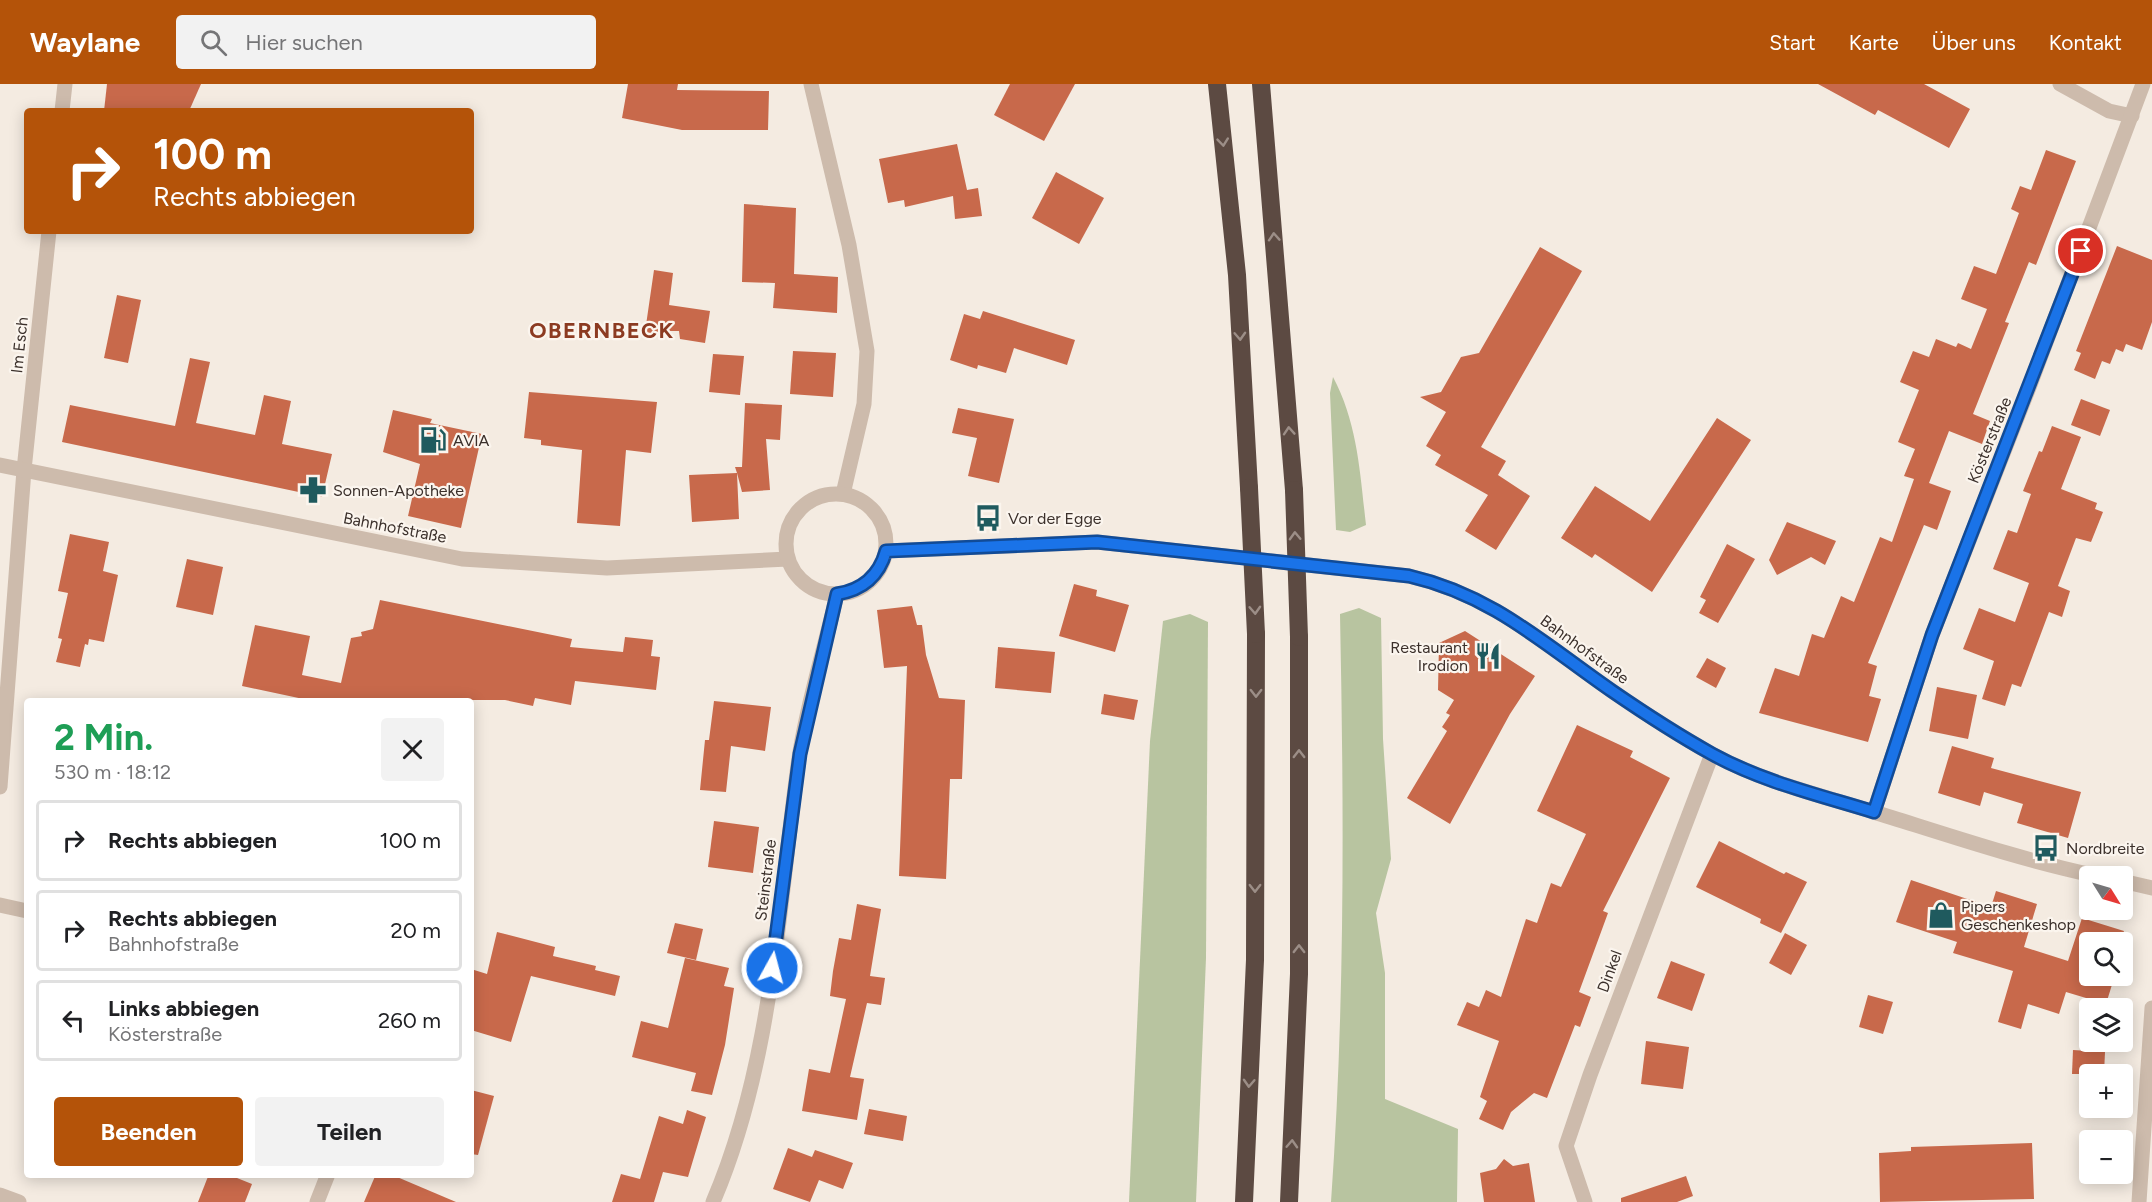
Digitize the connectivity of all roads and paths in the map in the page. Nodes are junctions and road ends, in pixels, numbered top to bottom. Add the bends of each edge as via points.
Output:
1 (65, 84) edge
2 (811, 84) edge
3 (1217, 84) edge
4 (1261, 84) edge
5 (2060, 84) edge
6 (2143, 84) edge
7 (62, 108) edge
8 (2132, 116) junction
9 (49, 234) edge
10 (0, 465) edge
11 (24, 470) junction
12 (843, 494) junction
13 (886, 551) junction
14 (788, 559) junction
15 (837, 594) junction
16 (1712, 754) junction
17 (0, 787) edge
18 (1874, 812) junction
19 (2079, 872) edge
20 (2133, 884) edge
21 (2152, 888) edge
22 (0, 905) edge
23 (24, 910) edge
24 (2152, 1008) edge
25 (326, 1178) edge
26 (0, 1195) edge
27 (19, 1202) edge
28 (317, 1202) edge
29 (713, 1202) edge
30 (1244, 1202) edge
31 (1288, 1202) edge
32 (1585, 1202) edge
33 (2139, 1202) edge

1 - 7 street
2 - 12 street via 849,245 867,351 864,404
3 -> 30 highway, bridge via 1237,275 1256,634 1255,960
31 -> 4 highway, bridge via 1299,974 1299,637 1294,490
5 - 8 street via 2109,111
6 - 8 street, Kösterstraße
8 - 18 street, Kösterstraße via 1932,635
9 - 11 street, Im Esch
10 - 11 street, Bahnhofstraße
11 - 14 street, Bahnhofstraße via 462,559 607,568
11 - 17 street, Im Esch
12 - 13 street via 872,507 886,535
12 - 14 street via 818,497 797,511 789,526
13 - 15 street via 874,576 851,592
13 - 16 street, Bahnhofstraße via 1097,542 1409,576 1442,584 1477,598 1521,625 1614,692
14 - 15 street via 807,585
15 - 29 street, Steinstraße via 800,754 766,1013 750,1097
16 - 18 street, Bahnhofstraße via 1759,777
16 - 32 street, Dinkel via 1566,1146
18 - 19 street, Bahnhofstraße via 2040,864
20 - 21 street
22 - 23 street
24 - 33 street
25 - 28 street
26 - 27 street

